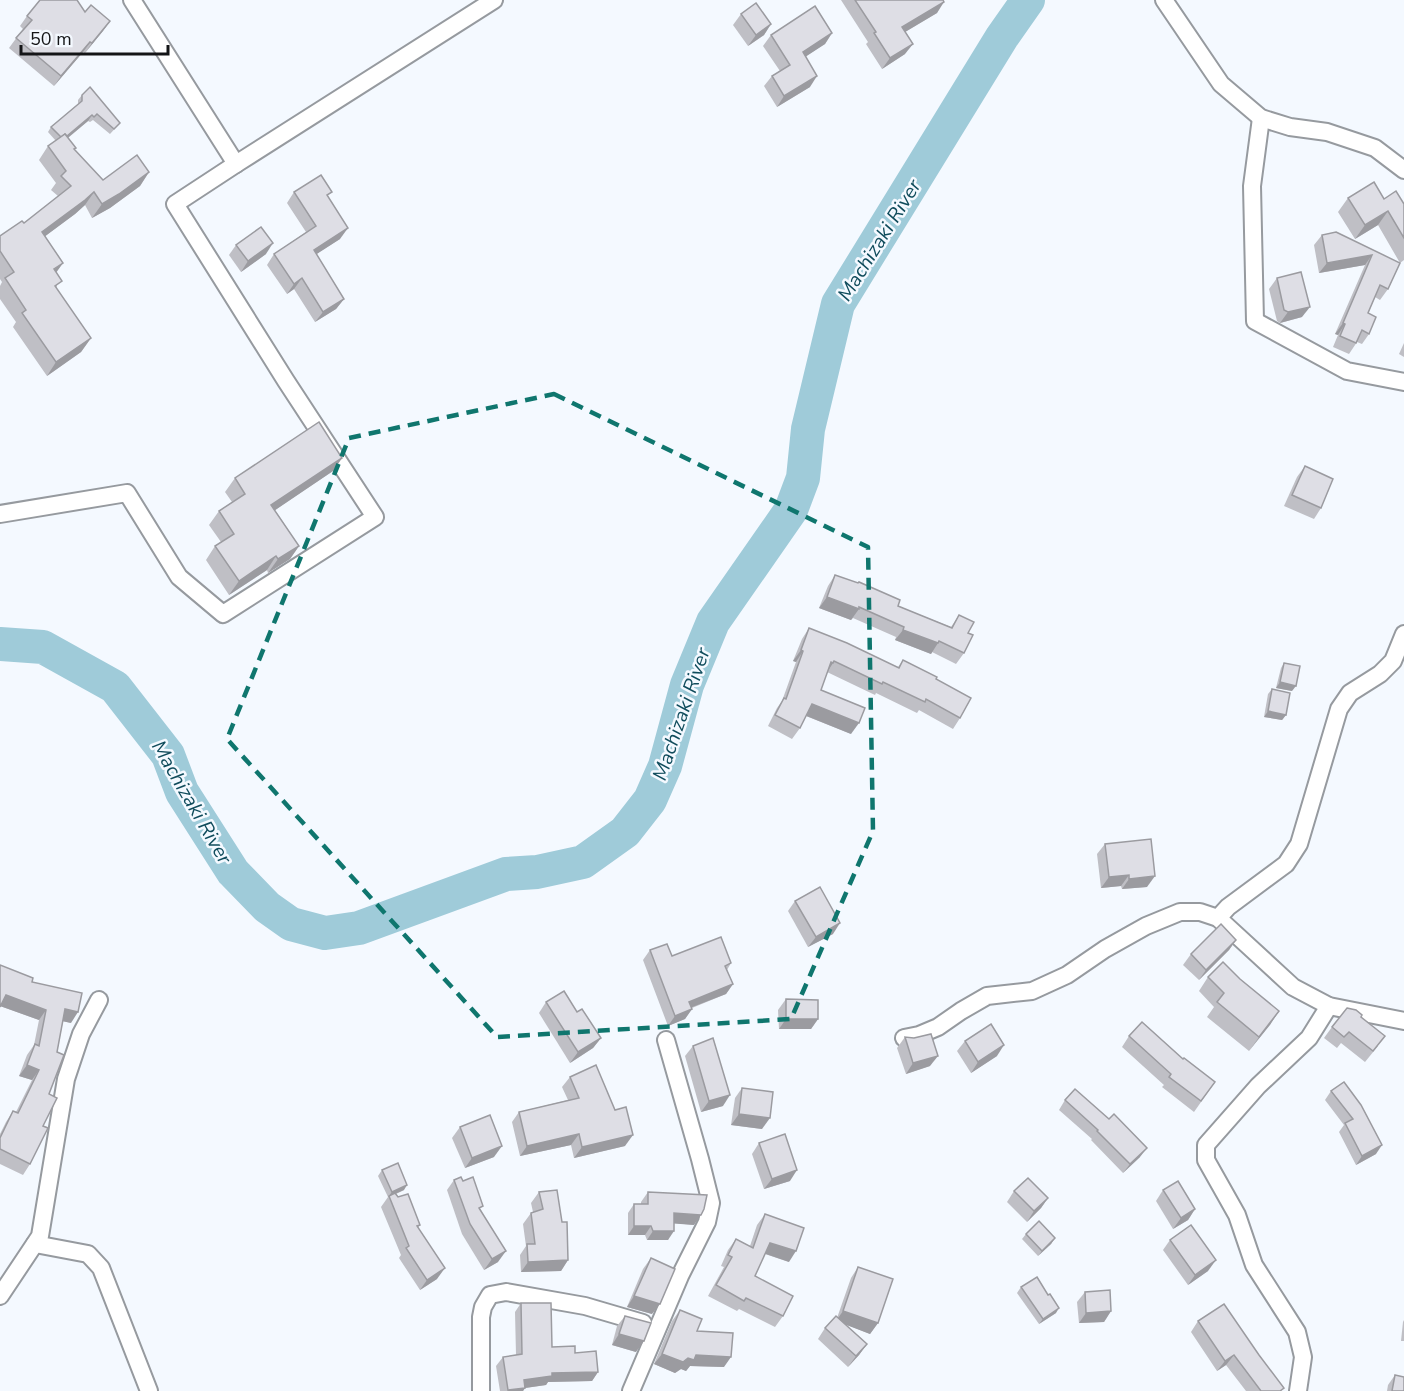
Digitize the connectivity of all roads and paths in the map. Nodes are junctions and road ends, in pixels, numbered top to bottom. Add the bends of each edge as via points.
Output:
1 (132, 0) edge
2 (494, 0) edge
3 (1164, 0) edge
4 (1261, 118) junction
5 (236, 164) junction
6 (1404, 170) edge
7 (1404, 382) edge
8 (0, 514) edge
9 (1404, 634) edge
10 (1218, 918) junction
11 (99, 1000) dead end
12 (1329, 1006) junction
13 (1404, 1021) edge
14 (904, 1038) edge
15 (666, 1040) dead end
16 (35, 1244) junction
17 (0, 1296) edge
18 (658, 1327) junction
19 (149, 1391) edge
20 (481, 1391) edge
21 (632, 1391) edge
22 (1298, 1391) edge

1 - 5 street
2 - 5 street
3 - 4 street via 1221,84
4 - 6 street via 1290,128 1327,132 1375,148
4 - 7 street via 1252,186 1255,321 1347,371
5 - 8 street via 175,204 375,517 223,614 178,577 127,493
9 - 10 street via 1393,661 1350,693 1339,709 1299,844 1286,864
10 - 12 street via 1293,987
10 - 14 street via 1200,912 1180,912 1146,926 1067,975 1032,991 987,996 938,1027
11 - 16 street via 81,1034 66,1079 40,1236
12 - 13 street
12 - 22 street via 1309,1038 1258,1086 1206,1145 1206,1160 1237,1215 1254,1265 1297,1332 1303,1357
15 - 18 street via 711,1203 707,1222
16 - 17 street
16 - 19 street via 88,1254 100,1268
18 - 20 street via 585,1306 506,1292 490,1295 481,1317
18 - 21 street

